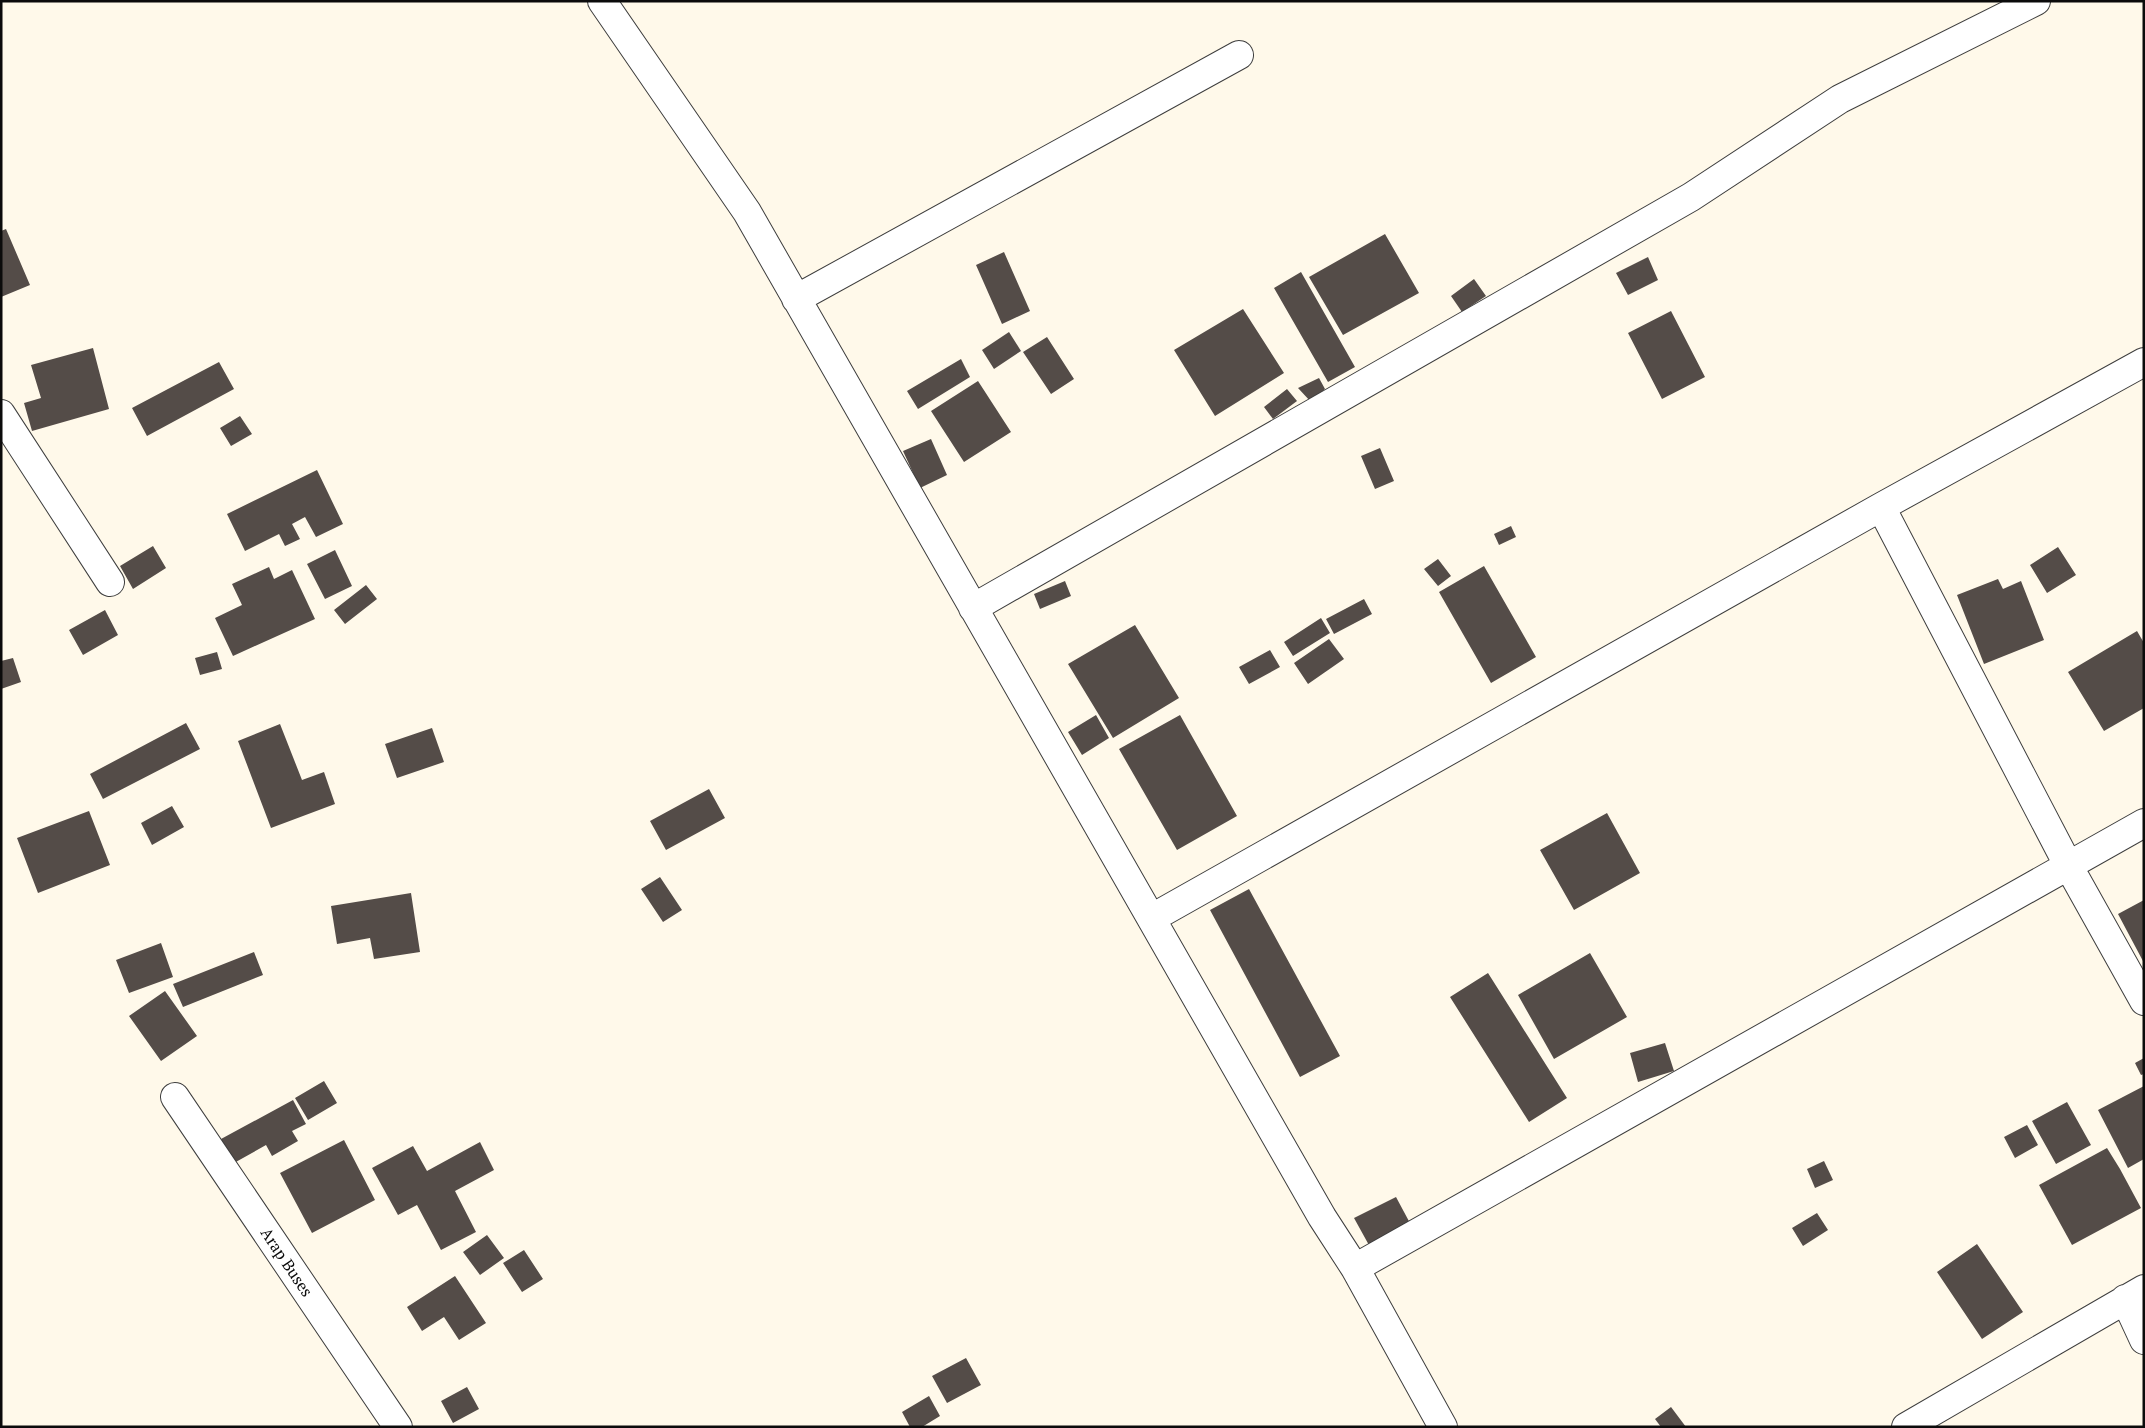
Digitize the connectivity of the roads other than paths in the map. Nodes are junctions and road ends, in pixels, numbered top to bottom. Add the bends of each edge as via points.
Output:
1 (602, 1) edge
2 (2036, 1) edge
3 (1239, 55) dead end
4 (796, 298) junction
5 (2144, 362) edge
6 (1, 414) edge
7 (1881, 507) junction
8 (110, 582) dead end
9 (973, 608) junction
10 (2144, 823) edge
11 (2068, 865) junction
12 (1152, 918) junction
13 (2144, 1001) edge
14 (175, 1097) dead end
15 (1355, 1268) junction
16 (2134, 1294) edge
17 (2144, 1340) edge
18 (398, 1427) edge
19 (1443, 1427) edge
20 (1906, 1427) edge

1 - 4 street via 747,212
2 - 9 street via 1840,99 1690,197
3 - 4 street
4 - 9 street
5 - 7 street
6 - 8 street
7 - 11 street
7 - 12 street
9 - 12 street
10 - 11 street
11 - 13 street
11 - 15 street
12 - 15 street via 1322,1217
14 - 18 street, Arap Buses
15 - 19 street
16 - 17 street
16 - 20 street

